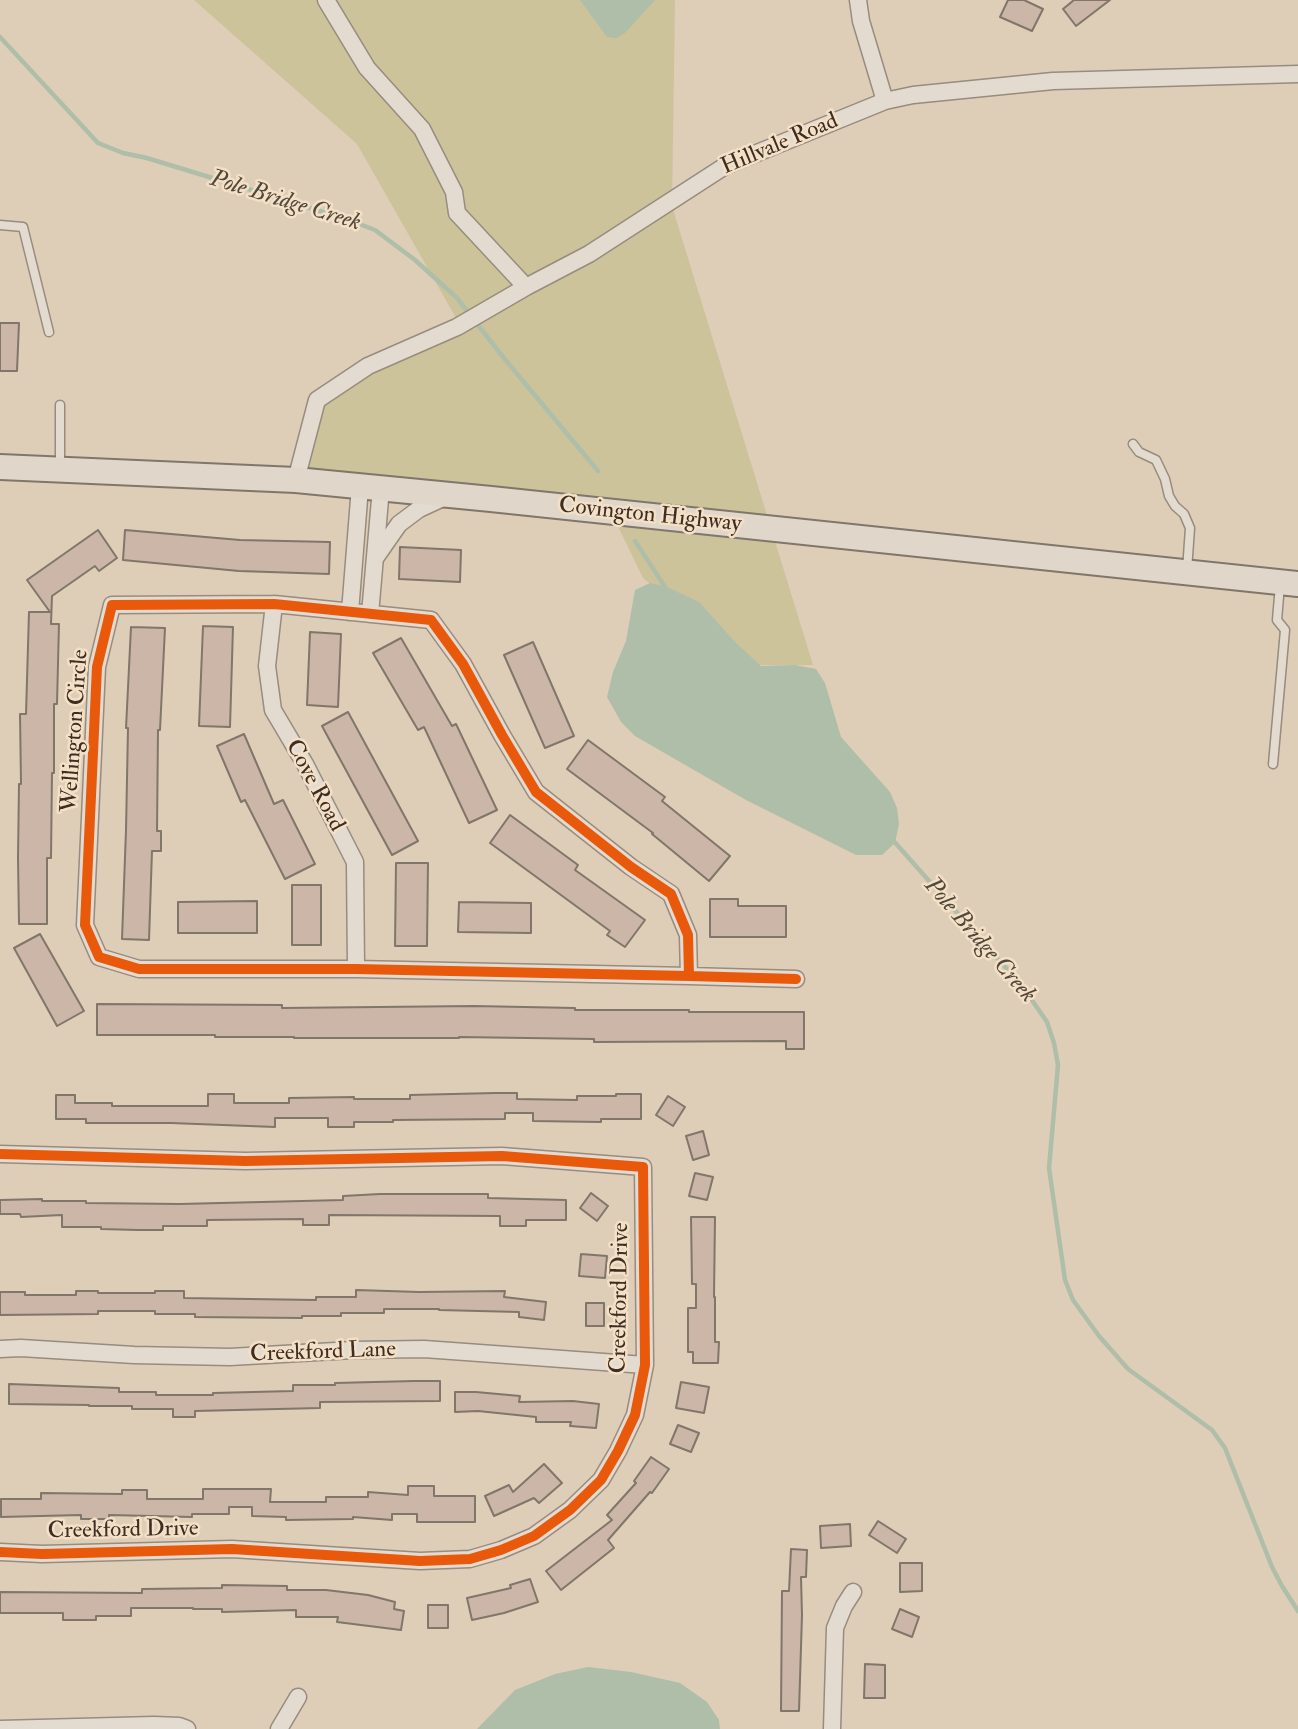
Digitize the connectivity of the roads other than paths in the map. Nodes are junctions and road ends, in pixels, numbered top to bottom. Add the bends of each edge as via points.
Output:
1 (326, 0) edge
2 (858, 0) edge
3 (1298, 74) edge
4 (885, 101) junction
5 (0, 225) edge
6 (526, 287) junction
7 (49, 332) dead end
8 (60, 405) dead end
9 (1133, 444) dead end
10 (0, 467) edge
11 (60, 470) junction
12 (296, 480) junction
13 (371, 488) junction
14 (449, 495) junction
15 (375, 559) junction
16 (1187, 573) junction
17 (1289, 583) edge
18 (274, 604) junction
19 (350, 612) junction
20 (370, 614) junction
21 (1273, 764) dead end
22 (356, 969) junction
23 (690, 976) junction
24 (796, 979) dead end
25 (0, 1154) edge
26 (0, 1349) edge
27 (645, 1365) junction
28 (0, 1552) edge
29 (853, 1592) dead end
30 (299, 1698) dead end
31 (0, 1729) edge
32 (187, 1729) edge
33 (279, 1729) edge
34 (832, 1729) edge

1 - 6 street via 367,68 422,129 454,192 457,213
2 - 4 street
3 - 4 street, Hillvale Road via 1053,81
4 - 6 street, Hillvale Road via 725,166 589,254
5 - 7 lane via 23,227
6 - 12 street, Hillvale Road via 457,327 368,366 317,400
8 - 11 lane
9 - 16 lane via 1156,460 1169,496 1190,528
10 - 11 main road, Covington Highway
11 - 12 main road, Covington Highway
12 - 13 main road, Covington Highway
13 - 14 main road, Covington Highway
13 - 15 street
13 - 19 street
14 - 15 street via 399,524
14 - 16 main road, Covington Highway
15 - 20 street
16 - 17 main road, Covington Highway
17 - 21 lane via 1276,620 1285,630
18 - 19 street, Wellington Circle
18 - 22 street, Cove Road via 267,666 273,710 355,862
18 - 22 street, Wellington Circle via 112,605 97,667 85,925 99,957 139,970
19 - 20 street, Wellington Circle
20 - 23 street, Wellington Circle via 430,620 463,664 536,792 671,894 688,936
22 - 23 street, Wellington Circle
23 - 24 street, Wellington Circle
25 - 27 street, Creekford Drive via 245,1161 502,1156 643,1167
26 - 27 street, Creekford Lane via 230,1357 424,1349
27 - 28 street, Creekford Drive via 635,1415 601,1480 534,1536 470,1559 420,1561 232,1549
29 - 34 street via 835,1628
30 - 33 street
31 - 32 street via 154,1725

